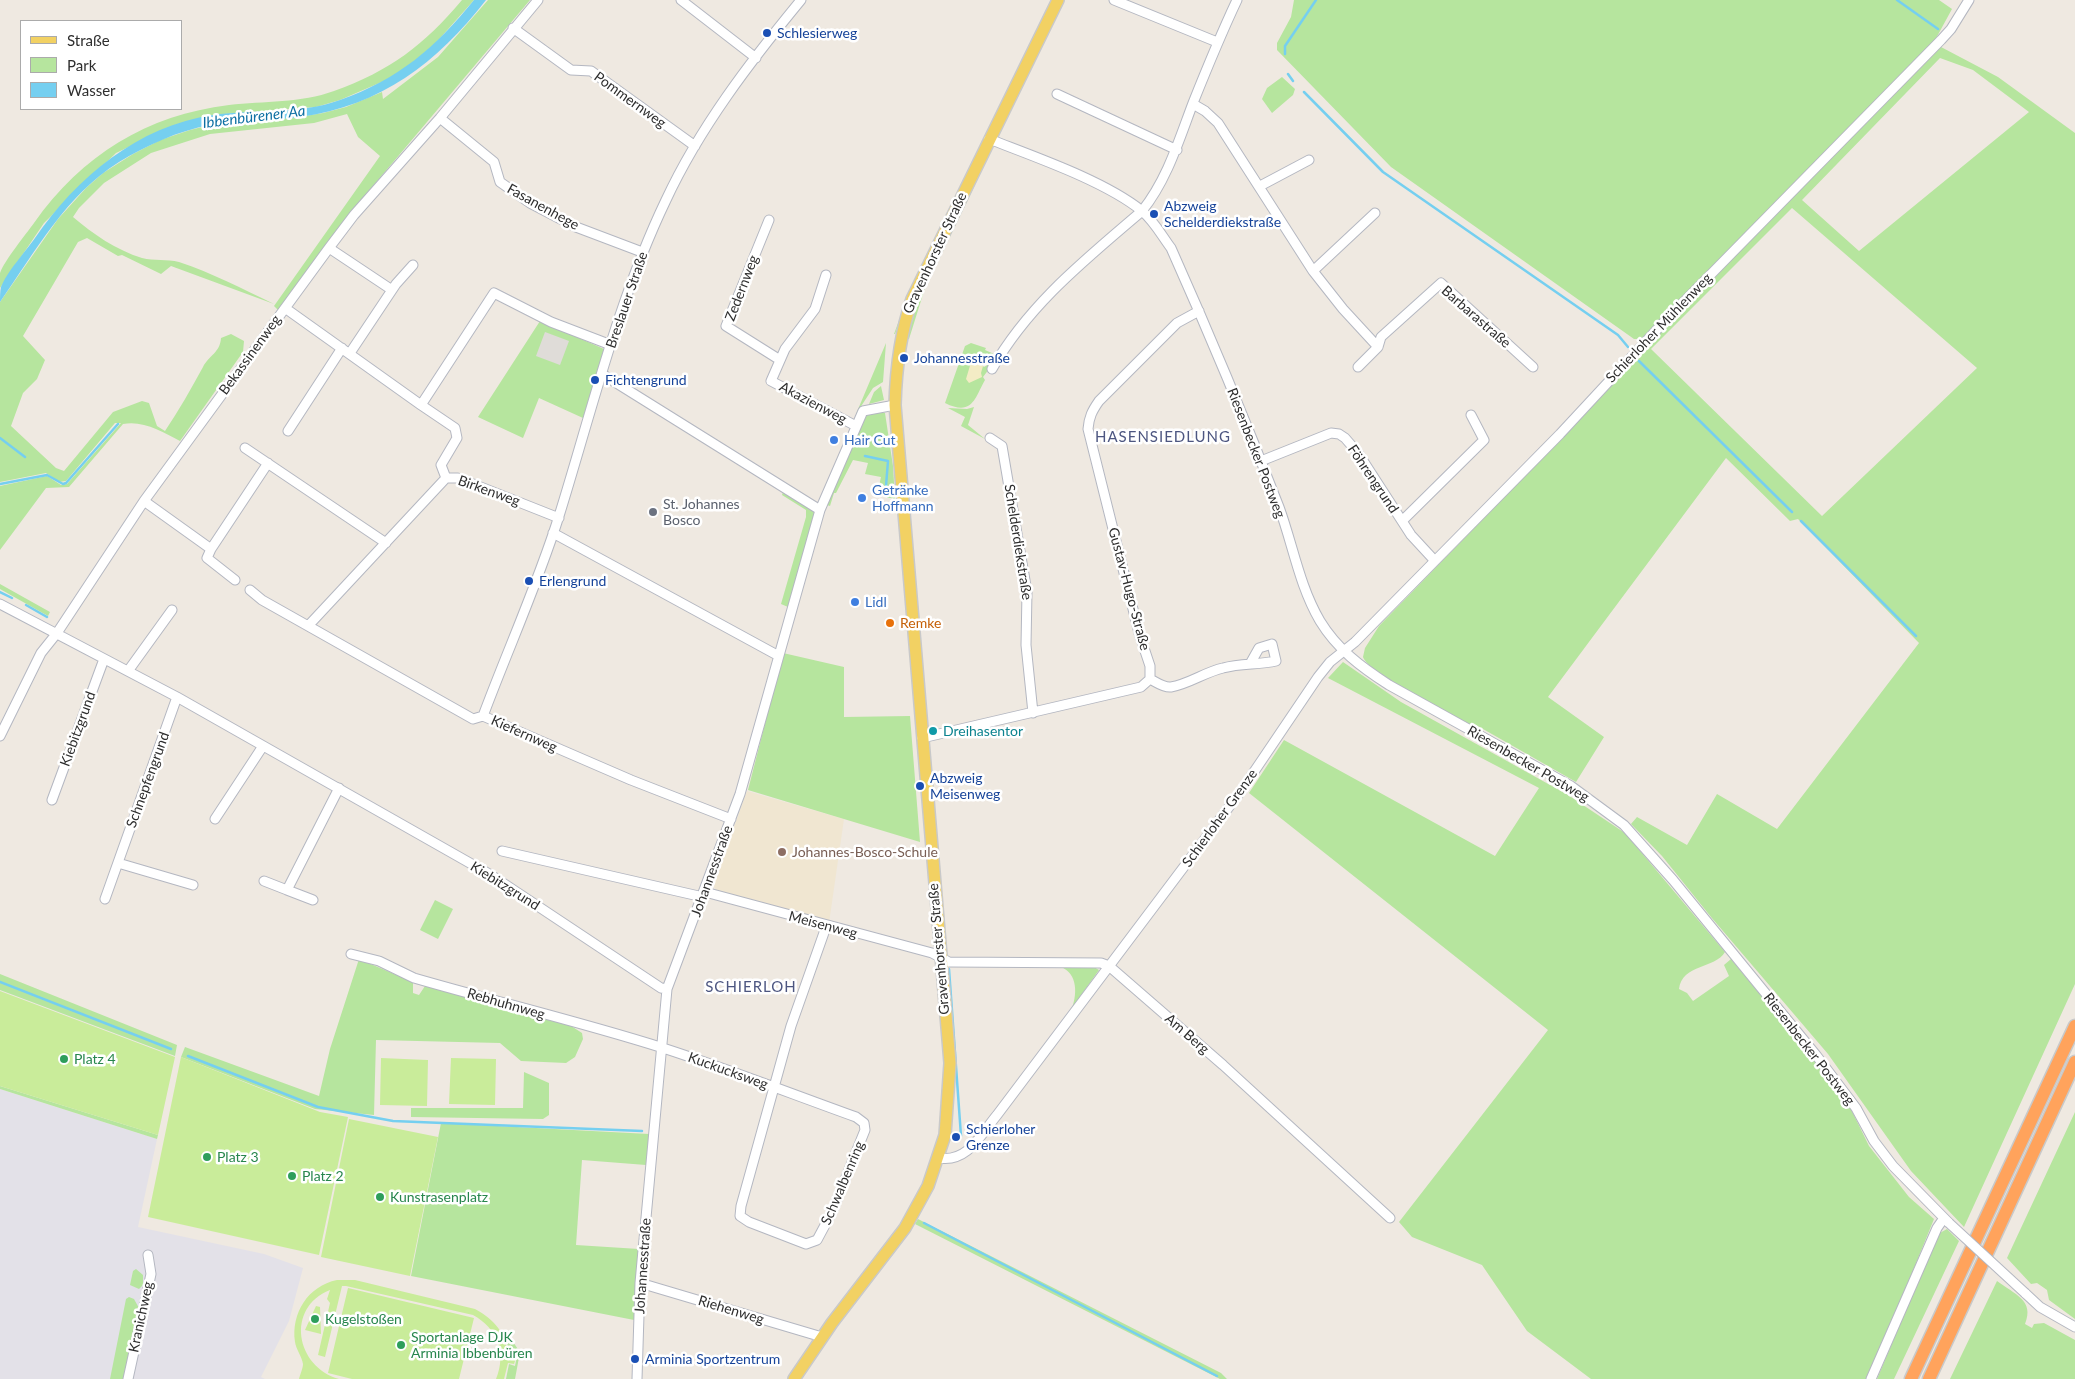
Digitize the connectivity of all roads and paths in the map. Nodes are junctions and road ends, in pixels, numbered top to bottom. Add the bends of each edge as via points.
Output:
1 (538, 0) edge
2 (681, 0) edge
3 (801, 0) edge
4 (1058, 0) edge
5 (1114, 0) edge
6 (1237, 0) edge
7 (1968, 0) edge
8 (513, 28) junction
9 (1217, 42) junction
10 (756, 58) junction
11 (1057, 94) dead end
12 (1193, 104) junction
13 (440, 118) junction
14 (990, 139) junction
15 (695, 146) junction
16 (1176, 150) junction
17 (1309, 160) dead end
18 (1260, 186) junction
19 (1142, 211) junction
20 (1375, 213) dead end
21 (769, 220) dead end
22 (329, 248) junction
23 (642, 252) junction
24 (413, 266) dead end
25 (1314, 271) junction
26 (826, 275) dead end
27 (392, 290) junction
28 (284, 308) junction
29 (1199, 311) junction
30 (611, 345) junction
31 (1378, 347) junction
32 (346, 351) junction
33 (780, 360) junction
34 (1358, 367) dead end
35 (1533, 367) dead end
36 (992, 369) dead end
37 (602, 374) junction
38 (896, 405) junction
39 (421, 406) junction
40 (1471, 416) dead end
41 (856, 426) junction
42 (288, 431) dead end
43 (990, 438) dead end
44 (245, 448) dead end
45 (1261, 461) junction
46 (268, 463) junction
47 (446, 478) junction
48 (144, 501) junction
49 (820, 510) junction
50 (558, 518) junction
51 (1402, 520) junction
52 (553, 532) junction
53 (386, 543) junction
54 (211, 549) junction
55 (1435, 560) junction
56 (235, 580) dead end
57 (250, 590) dead end
58 (0, 604) edge
59 (172, 610) dead end
60 (308, 626) junction
61 (57, 633) junction
62 (1343, 651) junction
63 (777, 655) junction
64 (104, 658) junction
65 (1250, 664) dead end
66 (128, 671) junction
67 (1150, 679) junction
68 (177, 697) junction
69 (1033, 713) junction
70 (483, 716) junction
71 (0, 736) edge
72 (922, 738) junction
73 (264, 746) junction
74 (339, 788) junction
75 (52, 800) dead end
76 (215, 819) dead end
77 (731, 819) junction
78 (502, 851) dead end
79 (118, 863) junction
80 (264, 880) dead end
81 (194, 886) dead end
82 (287, 890) junction
83 (704, 895) junction
84 (105, 899) dead end
85 (312, 900) dead end
86 (826, 927) junction
87 (351, 954) dead end
88 (941, 957) junction
89 (1109, 966) junction
90 (668, 989) junction
91 (2075, 1026) edge
92 (663, 1048) junction
93 (2075, 1062) edge
94 (775, 1088) junction
95 (939, 1158) junction
96 (1390, 1218) dead end
97 (1946, 1220) junction
98 (148, 1255) dead end
99 (640, 1283) junction
100 (2075, 1327) edge
101 (822, 1337) junction
102 (128, 1379) edge
103 (638, 1379) edge
104 (794, 1379) edge
105 (1871, 1379) edge
106 (1911, 1379) edge
107 (1929, 1379) edge

1 - 8 street, Bekassinenweg
2 - 10 street
3 - 10 street, Breslauer Straße
4 - 14 main road, Gravenhorster Straße
5 - 9 street
6 - 9 street
7 - 55 street, Schierloher Mühlenweg via 1941,40
8 - 13 street, Bekassinenweg
8 - 15 street, Pommernweg via 571,70 591,71
9 - 12 street
10 - 15 street, Breslauer Straße via 729,92
11 - 16 street
12 - 16 street
12 - 18 street via 1218,123
13 - 22 street, Bekassinenweg via 354,214
13 - 23 street, Fasanenhege via 494,162 500,182 530,203 576,227
14 - 19 street, Riesenbecker Postweg via 1100,186
14 - 38 main road, Gravenhorster Straße via 912,298 899,342
15 - 23 street, Breslauer Straße
16 - 19 street
17 - 18 street
18 - 25 street
19 - 29 street, Riesenbecker Postweg via 1170,248
19 - 36 street via 1038,304
20 - 25 street
21 - 33 street, Zedernweg via 726,326
22 - 27 street
22 - 28 street, Bekassinenweg
23 - 30 street, Breslauer Straße
24 - 27 street
25 - 31 street
26 - 33 street, Akazienweg via 815,309 784,349
27 - 32 street
28 - 32 street
28 - 48 street, Bekassinenweg
29 - 45 street, Riesenbecker Postweg
29 - 67 street, Gustav-Hugo-Straße via 1177,323 1099,402 1089,419 1088,429 1150,666
30 - 37 street, Breslauer Straße
30 - 39 street via 551,322 494,293
31 - 34 street, Barbarastraße
31 - 35 street, Barbarastraße via 1381,337 1441,283
32 - 39 street
32 - 42 street
33 - 41 street, Akazienweg via 771,380
37 - 49 street
37 - 50 street, Breslauer Straße
38 - 41 street, Johannesstraße via 866,409
38 - 72 main road, Gravenhorster Straße
39 - 47 street via 455,428 457,433 442,465
40 - 51 street, Föhrengrund via 1484,440
41 - 49 street, Johannesstraße
43 - 69 street, Schelderdiekstraße via 1002,446 1027,592 1026,645
44 - 46 street
45 - 51 street, Föhrengrund via 1331,433 1339,434 1358,453
45 - 62 street, Riesenbecker Postweg via 1306,591 1320,621
46 - 53 street
46 - 54 street
47 - 50 street, Birkenweg via 458,478
47 - 53 street, Birkenweg
48 - 54 street
48 - 61 street, Bekassinenweg
49 - 63 street, Johannesstraße
50 - 52 street, Breslauer Straße
51 - 55 street, Föhrengrund via 1411,535
52 - 63 street
52 - 70 street, Breslauer Straße
53 - 60 street, Birkenweg
54 - 56 street via 207,558
55 - 62 street, Schierloher Mühlenweg
57 - 60 street, Kiefernweg
58 - 61 street, Kiebitzgrund
59 - 66 street
60 - 70 street, Kiefernweg via 473,719
61 - 64 street, Kiebitzgrund
61 - 71 street, Bekassinenweg via 41,653
62 - 89 street, Schierloher Grenze via 1318,677 1242,791
62 - 97 street, Riesenbecker Postweg via 1389,685 1571,786 1624,826 1673,880 1816,1054 1893,1166
63 - 77 street, Johannesstraße
64 - 66 street, Kiebitzgrund
64 - 75 street, Kiebitzgrund
65 - 67 street via 1210,672 1173,687
66 - 68 street, Kiebitzgrund
67 - 69 street via 1141,687
68 - 73 street, Kiebitzgrund
68 - 79 street, Schnepfengrund
69 - 72 street
70 - 77 street, Kiefernweg
72 - 88 main road, Gravenhorster Straße
73 - 74 street, Kiebitzgrund
73 - 76 street
74 - 82 street
74 - 90 street, Kiebitzgrund via 491,875 661,988
77 - 83 street, Johannesstraße
78 - 83 street, Meisenweg
79 - 81 street
79 - 84 street, Schnepfengrund
80 - 82 street
82 - 85 street
83 - 86 street, Meisenweg
83 - 90 street, Johannesstraße
86 - 88 street, Meisenweg
86 - 94 street, Kuckucksweg via 791,1026
87 - 92 street, Rebhuhnweg via 379,961 414,978
88 - 89 street via 949,962 1101,963
88 - 95 main road, Gravenhorster Straße via 950,1085 945,1135
89 - 95 street, Schierloher Grenze via 966,1153 949,1159
89 - 96 street, Am Berg
90 - 92 street, Johannesstraße
91 - 106 highway
92 - 94 street, Kuckucksweg
92 - 99 street, Johannesstraße
93 - 107 highway
94 - 94 street, Schwalbenring via 740,1216 812,1244 832,1212 864,1123 859,1118
95 - 101 main road, Gravenhorster Straße via 905,1228
97 - 100 street, Riesenbecker Postweg, bridge via 2040,1306
97 - 105 street via 1937,1228
98 - 102 street, Kranichweg via 151,1274
99 - 101 street, Riehenweg
99 - 103 street, Johannesstraße
101 - 104 main road, Gravenhorster Straße

